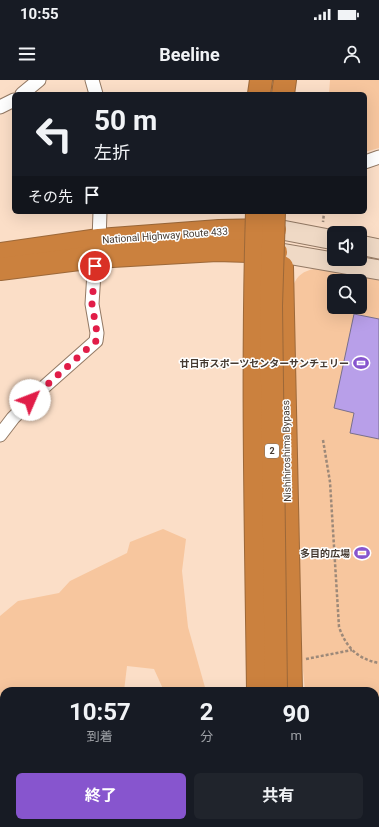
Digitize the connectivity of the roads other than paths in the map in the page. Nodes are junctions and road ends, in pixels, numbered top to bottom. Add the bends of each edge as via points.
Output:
1 (39, 80) edge
2 (92, 80) edge
3 (261, 80) edge
4 (268, 80) edge
5 (285, 80) edge
6 (298, 80) edge
7 (24, 92) edge
8 (95, 92) edge
9 (259, 92) edge
10 (266, 92) edge
11 (283, 92) edge
12 (296, 92) edge
13 (12, 101) edge
14 (0, 107) edge
15 (379, 157) edge
16 (367, 161) edge
17 (100, 214) edge
18 (280, 218) edge
19 (250, 226) edge
20 (327, 234) edge
21 (367, 246) edge
22 (97, 248) junction
23 (379, 249) edge
24 (281, 253) junction
25 (0, 254) edge
26 (0, 269) edge
27 (379, 270) edge
28 (0, 436) edge
29 (250, 687) edge
30 (258, 687) edge
31 (276, 687) edge
32 (291, 687) edge

1 - 7 street
2 - 8 street
3 - 9 highway
4 - 10 highway
5 - 11 highway
6 - 12 highway
13 - 14 street
15 - 16 street
17 - 22 street
18 - 19 highway, National Highway Route 433
18 - 20 main road
18 - 24 highway, Nishihiroshima Bypass / 2
18 - 31 highway, Nishihiroshima Bypass / 2, bridge via 271,313
19 - 22 highway, National Highway Route 433 via 217,250
19 - 24 highway, National Highway Route 433
19 - 29 highway
19 - 30 highway, 2, bridge via 254,306
21 - 23 main road
22 - 25 highway, National Highway Route 433
22 - 26 highway, National Highway Route 433
22 - 28 street via 92,304 96,341 18,412
24 - 27 main road
24 - 32 highway, Nishihiroshima Bypass / 2

